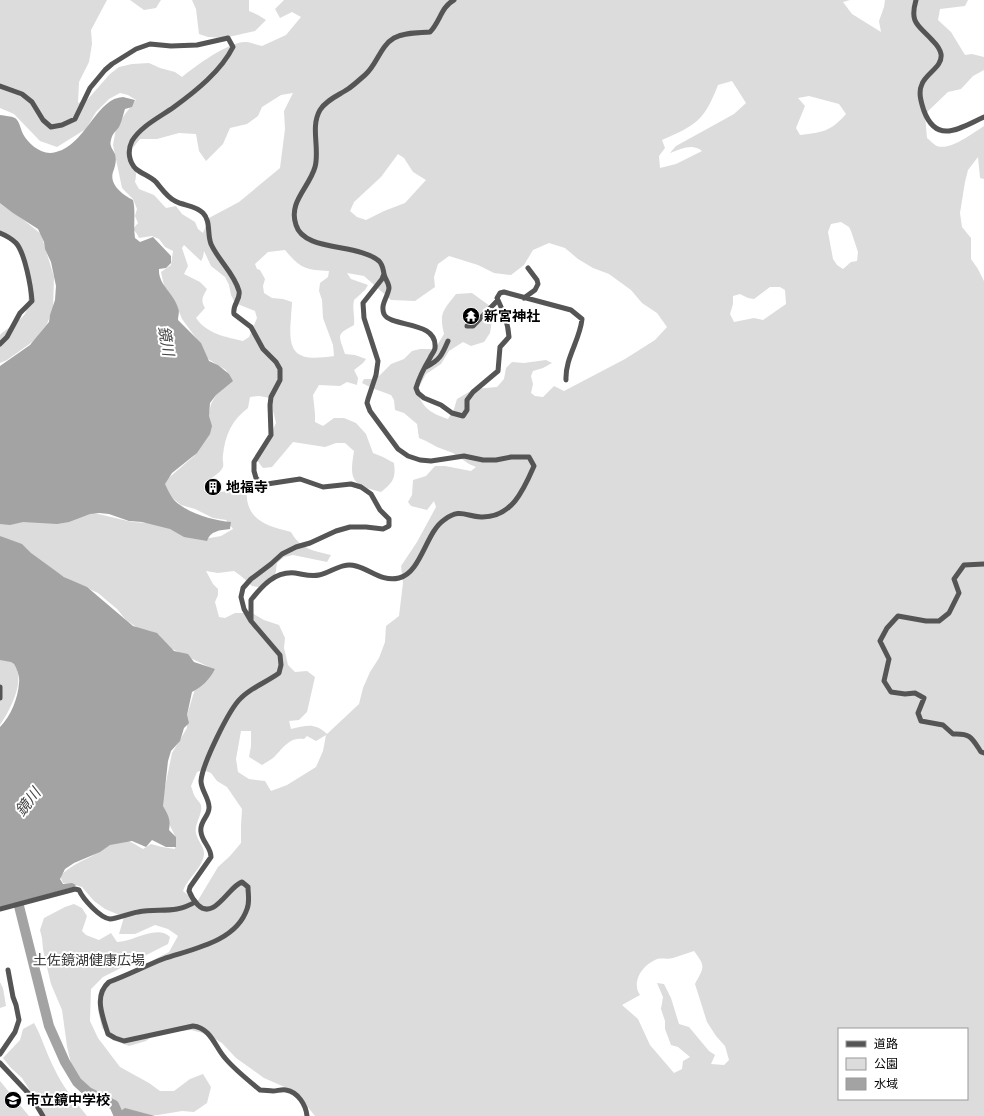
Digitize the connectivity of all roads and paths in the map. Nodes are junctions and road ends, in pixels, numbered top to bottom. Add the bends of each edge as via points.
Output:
1 (454, 0) edge
2 (916, 0) edge
3 (0, 86) edge
4 (984, 117) edge
5 (0, 233) edge
6 (528, 268) dead end
7 (384, 274) junction
8 (524, 298) junction
9 (498, 300) junction
10 (467, 326) dead end
11 (448, 341) dead end
12 (0, 344) edge
13 (425, 368) junction
14 (566, 380) dead end
15 (984, 564) edge
16 (251, 621) junction
17 (0, 687) edge
18 (0, 698) edge
19 (984, 753) edge
20 (195, 902) junction
21 (0, 909) edge
22 (8, 970) dead end
23 (0, 1054) edge
24 (0, 1063) edge
25 (43, 1116) edge
26 (307, 1116) edge

1 - 7 street via 443,9 436,26 430,32 407,34 389,42 366,74 350,88 327,102 320,110 316,122 315,167 295,205 296,225 300,233 317,243 370,255 384,267
2 - 4 street via 914,19 938,46 941,54 936,67 924,78 921,85 922,106 926,117 942,132
3 - 16 street via 22,94 32,102 43,120 51,127 56,127 74,119 90,88 105,70 136,49 150,44 197,45 228,38 233,46 218,68 195,90 141,130 132,142 129,153 131,163 173,200 195,207 205,216 213,248 239,291 234,314 251,327 263,349 280,369 280,380 271,397 271,435 254,462 256,478 267,484 300,479 323,487 351,484 361,487 370,494 390,523 383,529 350,527 336,531 282,554 243,588 241,597
5 - 12 street via 15,242 19,248 32,301
6 - 8 street via 538,284 535,290
7 - 13 street via 389,288 383,306 384,315 390,320 424,329 433,337 436,348
7 - 16 street via 363,303 364,318 378,361 367,403 398,449 408,456 431,461 464,456 483,460 529,457 534,466 526,486 511,507 503,512 481,517 458,513 442,521 422,555 406,575 387,579 360,567 348,565 338,566 319,575 282,574 264,585 251,600
8 - 9 street via 504,292 500,293
8 - 14 street via 571,310 582,319 582,327 570,355
9 - 10 street via 473,326
9 - 13 street via 505,316 509,336 500,347 498,371 473,392 467,400 468,410 464,415 452,413 418,393 416,388
11 - 13 street via 442,355
15 - 19 street via 964,565 954,579 959,593 949,613 939,621 898,616 880,641 889,659 884,681 891,692 915,693 924,698 918,713 921,721 943,725 953,734 971,737
16 - 20 street via 280,655 281,665 279,673 246,694 229,713 203,770 202,787 210,808 202,820 201,832 211,857 190,887 190,895
17 - 18 street
20 - 21 street via 174,911 138,912 110,919 90,905 75,889
20 - 26 street via 204,909 210,909 238,884 242,882 248,887 247,909 232,930 202,947 162,960 105,986 100,1000 108,1034 124,1040 193,1026 201,1027 224,1057 260,1090 285,1089 292,1092 302,1100
22 - 23 street via 19,1020 15,1032
24 - 25 street via 31,1096

